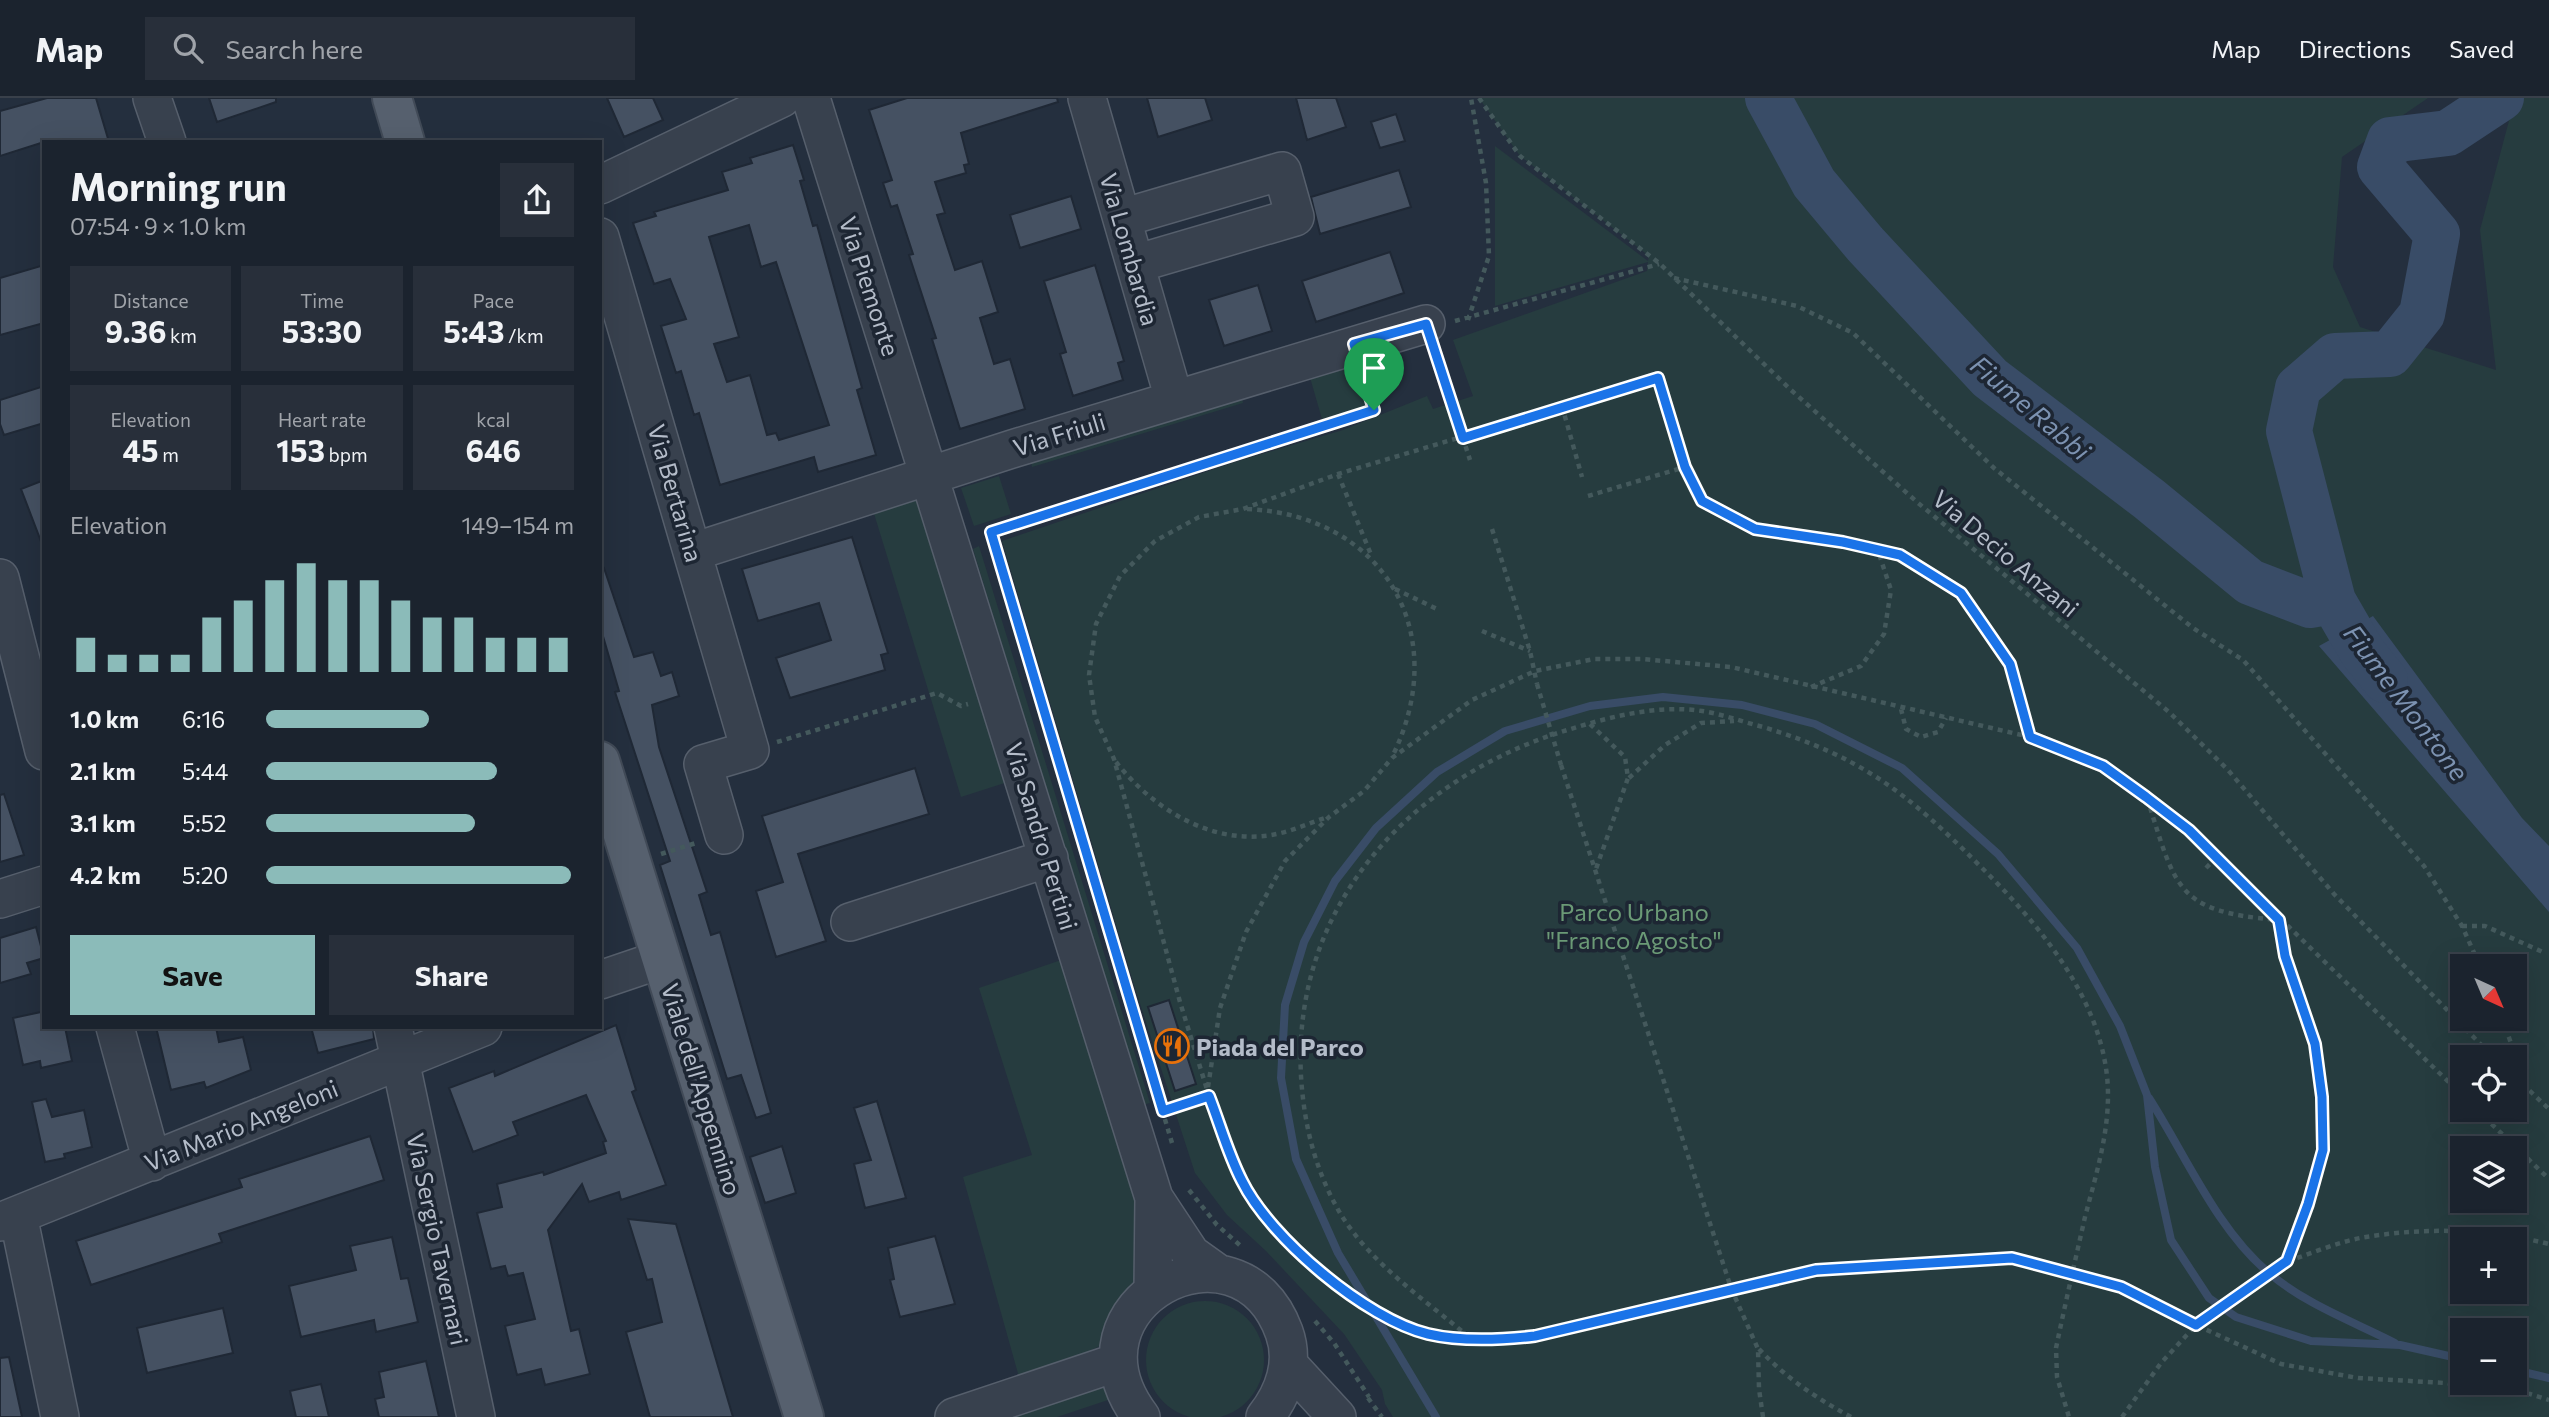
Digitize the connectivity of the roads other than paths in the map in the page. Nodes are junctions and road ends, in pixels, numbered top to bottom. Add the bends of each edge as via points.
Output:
1 (152, 98) edge
2 (392, 98) edge
3 (782, 98) edge
4 (811, 98) edge
5 (1087, 98) edge
6 (166, 140) edge
7 (404, 140) edge
8 (602, 184) edge
9 (1122, 218) junction
10 (602, 244) edge
11 (1135, 264) junction
12 (1426, 324) road end
13 (1174, 399) junction
14 (930, 474) junction
15 (693, 552) junction
16 (0, 578) edge
17 (34, 670) edge
18 (42, 735) edge
19 (602, 767) edge
20 (723, 835) road end
21 (1049, 858) junction
22 (42, 886) edge
23 (0, 899) edge
24 (849, 922) dead end
25 (662, 959) junction
26 (602, 979) edge
27 (116, 1029) edge
28 (473, 1029) edge
29 (397, 1044) edge
30 (152, 1162) junction
31 (1170, 1192) junction
32 (9, 1219) edge
33 (1219, 1274) junction
34 (1153, 1289) junction
35 (1118, 1362) junction
36 (1289, 1365) junction
37 (60, 1417) edge
38 (476, 1417) edge
39 (804, 1417) edge
40 (954, 1417) edge
41 (1141, 1417) edge
42 (1265, 1417) edge
43 (1337, 1417) edge

1 - 6 street
2 - 7 main road
3 - 8 street
4 - 14 street, Via Piemonte
5 - 9 street, Via Lombardia
9 - 11 street, Via Lombardia
9 - 11 street via 1282,171 1295,217
10 - 15 street, Via Bertarina
11 - 13 street, Via Lombardia
12 - 13 street, Via Friuli
13 - 14 street, Via Friuli
14 - 15 street, Via Friuli
14 - 21 street, Via Sandro Pertini
15 - 20 street, Via Bertarina via 750,750 703,764
16 - 17 street
17 - 18 street
19 - 25 main road, Viale dell'Appennino
21 - 24 street
21 - 31 street, Via Sandro Pertini
22 - 23 street
25 - 26 street
25 - 39 main road, Viale dell'Appennino
27 - 30 street
28 - 29 street, Via Mario Angeloni
29 - 30 street, Via Mario Angeloni
29 - 38 street, Via Sergio Tavernari
30 - 32 street, Via Mario Angeloni
31 - 33 street, Via Sandro Pertini via 1191,1254
31 - 34 street, Via Sandro Pertini
32 - 37 street
33 - 34 street via 1196,1273
33 - 36 street, Via Sandro Pertini via 1242,1282 1263,1297 1278,1316 1287,1340
34 - 35 street via 1129,1317 1121,1334
35 - 40 street
35 - 41 street via 1121,1382
36 - 42 street via 1282,1392
36 - 43 street

